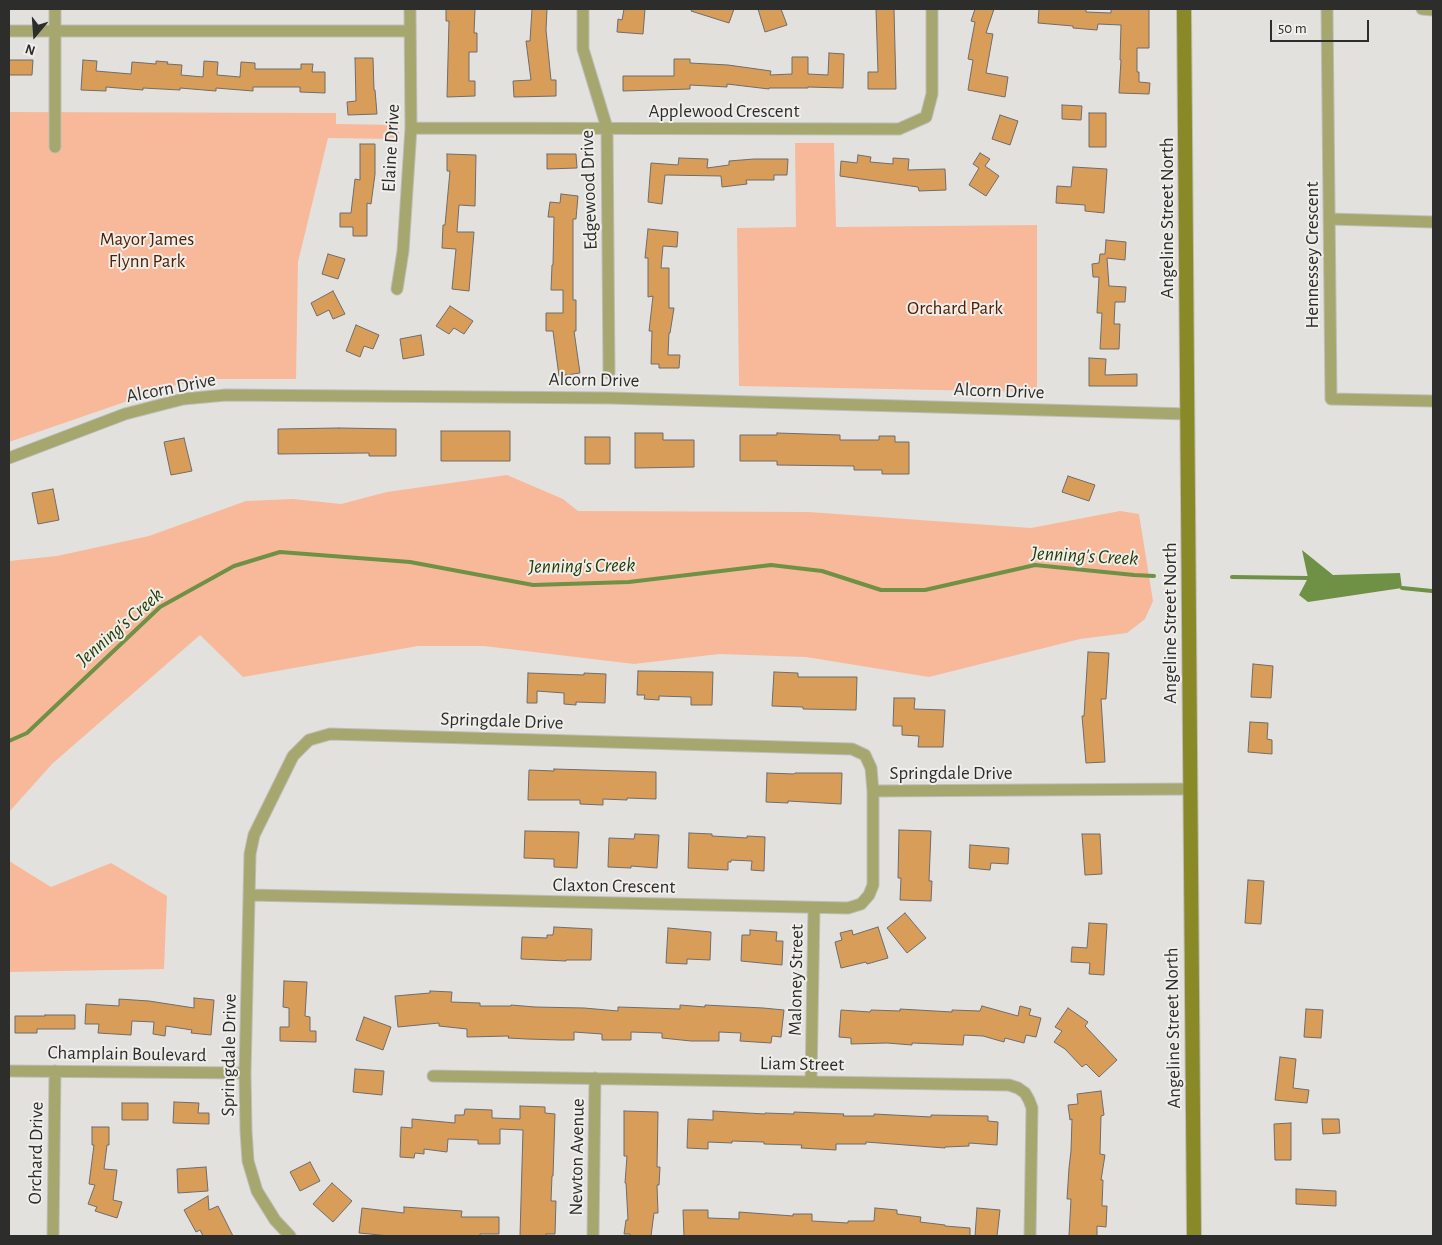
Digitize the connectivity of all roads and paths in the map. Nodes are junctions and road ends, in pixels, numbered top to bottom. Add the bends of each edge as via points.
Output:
1 (55, 9) edge
2 (410, 9) edge
3 (583, 9) edge
4 (932, 9) edge
5 (1184, 9) edge
6 (1328, 9) edge
7 (1422, 9) edge
8 (1433, 10) edge
9 (9, 31) edge
10 (410, 31) junction
11 (54, 32) junction
12 (411, 128) junction
13 (607, 128) junction
14 (55, 147) dead end
15 (1329, 219) junction
16 (1433, 222) edge
17 (397, 289) dead end
18 (609, 373) dead end
19 (1433, 401) edge
20 (1188, 414) junction
21 (9, 458) edge
22 (1190, 788) junction
23 (873, 791) junction
24 (249, 895) junction
25 (814, 908) junction
26 (9, 1071) edge
27 (55, 1071) junction
28 (245, 1073) junction
29 (433, 1076) dead end
30 (595, 1078) junction
31 (811, 1082) junction
32 (53, 1236) edge
33 (290, 1236) edge
34 (593, 1236) edge
35 (1030, 1236) edge
36 (1194, 1236) edge

1 - 11 street
2 - 10 street, Elaine Drive
3 - 13 street, Edgewood Drive via 583,48
4 - 13 street, Applewood Crescent via 932,94 926,117 900,129
5 - 20 main road, Angeline Street North
6 - 15 street, Hennessey Crescent
7 - 8 street
9 - 11 street
10 - 11 street
10 - 12 street, Elaine Drive
11 - 14 street
12 - 13 street, Applewood Crescent
12 - 17 street, Elaine Drive via 403,251
13 - 18 street, Edgewood Drive
15 - 16 street
15 - 19 street, Hennessey Crescent via 1331,398
20 - 21 street, Alcorn Drive via 610,398 232,394 150,407
20 - 22 main road, Angeline Street North
22 - 23 street, Springdale Drive
22 - 36 main road, Angeline Street North
23 - 24 street, Springdale Drive via 872,768 865,755 852,749 330,734 308,740 293,756 254,835
23 - 25 street, Claxton Crescent via 873,885 869,895 861,904 848,908
24 - 25 street, Claxton Crescent
24 - 28 street, Springdale Drive
25 - 31 street, Maloney Street
26 - 27 street, Champlain Boulevard
27 - 28 street, Champlain Boulevard
27 - 32 street, Orchard Drive
28 - 33 street, Springdale Drive via 248,1161 257,1191 274,1220
29 - 30 street, Liam Street
30 - 31 street, Liam Street
30 - 34 street, Newton Avenue
31 - 35 street, Liam Street via 1009,1085 1018,1088 1025,1093 1032,1108

